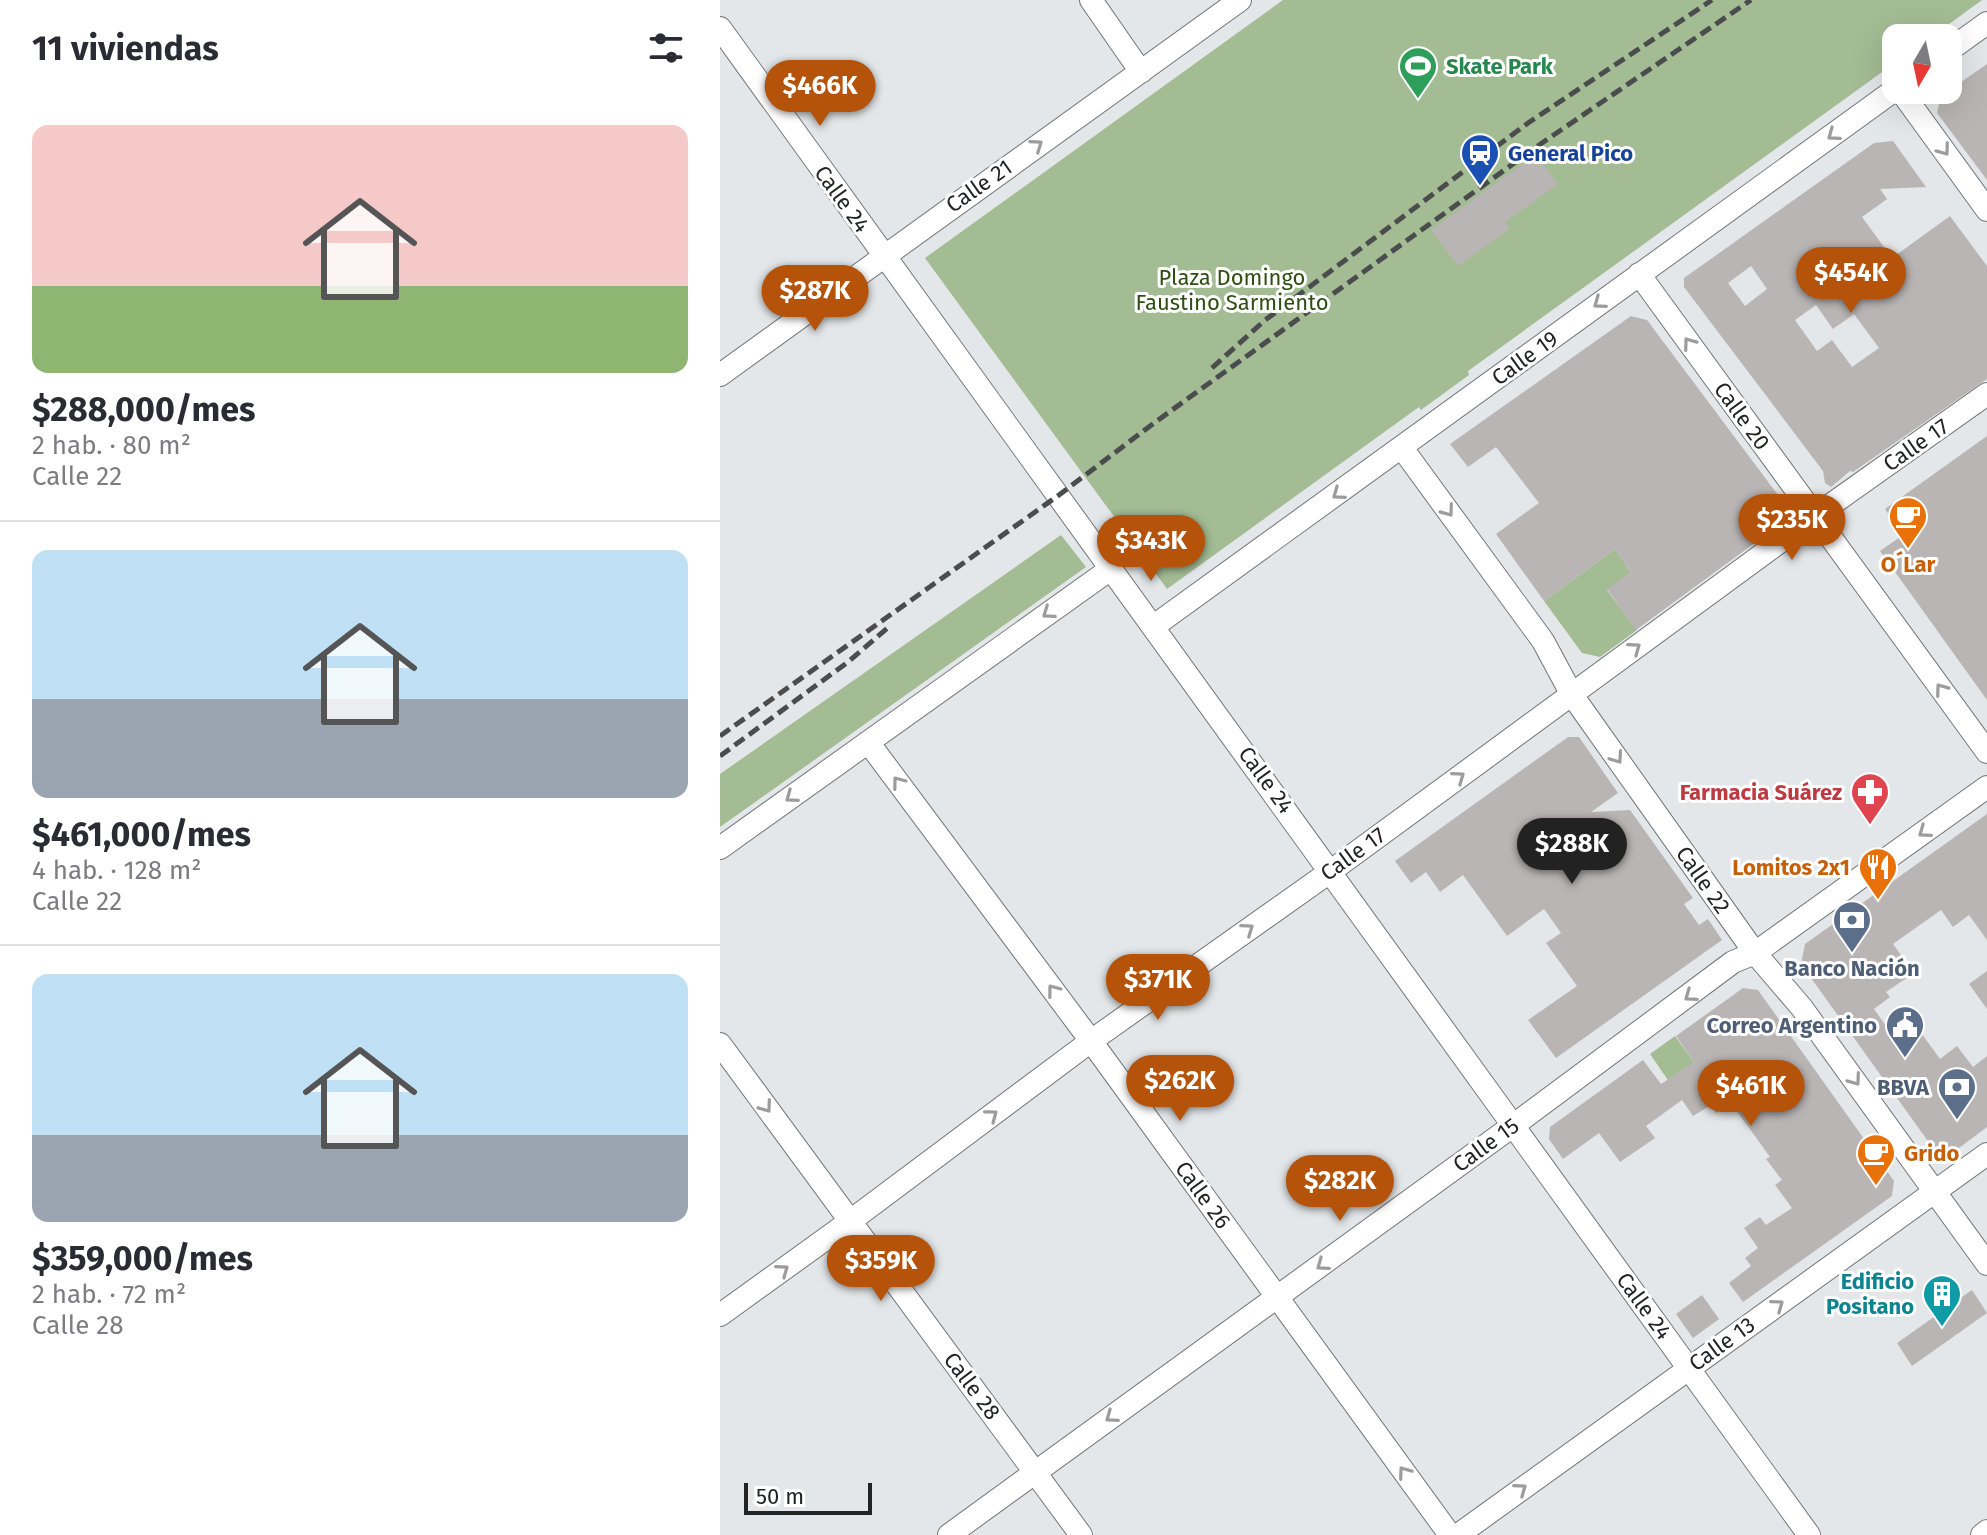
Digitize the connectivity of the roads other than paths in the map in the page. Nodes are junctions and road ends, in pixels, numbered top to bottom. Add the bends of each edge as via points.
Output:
1 (1091, 0) edge
2 (1240, 0) edge
3 (1987, 23) edge
4 (720, 28) edge
5 (1962, 41) edge
6 (1141, 72) junction
7 (1882, 101) edge
8 (1908, 104) edge
9 (1987, 210) edge
10 (883, 255) junction
11 (1639, 274) junction
12 (720, 375) edge
13 (1987, 394) edge
14 (1402, 448) junction
15 (1815, 516) junction
16 (1112, 568) junction
17 (1154, 626) junction
18 (1572, 695) junction
19 (868, 742) junction
20 (1987, 752) edge
21 (1987, 787) edge
22 (720, 848) edge
23 (1331, 871) junction
24 (1755, 953) junction
25 (1091, 1041) junction
26 (720, 1044) edge
27 (1514, 1125) junction
28 (1987, 1154) edge
29 (1935, 1191) junction
30 (849, 1222) junction
31 (1987, 1264) edge
32 (1277, 1297) junction
33 (720, 1315) edge
34 (1689, 1369) junction
35 (1036, 1472) junction
36 (949, 1535) edge
37 (1081, 1535) edge
38 (1450, 1535) edge
39 (1458, 1535) edge
40 (1809, 1535) edge

1 - 6 street
2 - 6 street, Calle 21
3 - 5 street
4 - 10 street, Calle 24
10 -> 6 street, Calle 21
7 -> 11 street, Calle 19
8 -> 9 street
10 - 12 street, Calle 21
10 - 16 street, Calle 24
11 -> 14 street, Calle 19
15 -> 11 street, Calle 20
13 - 15 street, Calle 17
14 -> 17 street, Calle 19
14 -> 18 street, Calle 22 via 1543,641
18 -> 15 street, Calle 17
20 -> 15 street, Calle 20
16 - 17 street, Calle 24
16 -> 19 street
17 - 23 street, Calle 24
23 -> 18 street, Calle 17
18 -> 24 street, Calle 22
19 -> 22 street
25 -> 19 street, Calle 26
21 -> 24 street, Calle 15
25 -> 23 street, Calle 17
23 - 27 street, Calle 24
24 -> 27 street, Calle 15 via 1733,962
24 -> 29 street, Calle 22 via 1802,1008
30 -> 25 street, Calle 17
25 - 32 street, Calle 26
26 -> 30 street, Calle 28
27 -> 32 street, Calle 15
27 - 34 street, Calle 24
28 - 29 street, Calle 13
29 - 31 street, Calle 22
34 -> 29 street, Calle 13
33 -> 30 street, Calle 17
30 - 35 street, Calle 28
32 -> 35 street, Calle 15
38 -> 32 street, Calle 26
39 -> 34 street, Calle 13
34 - 40 street, Calle 24
35 - 36 street, Calle 15
35 - 37 street, Calle 28

